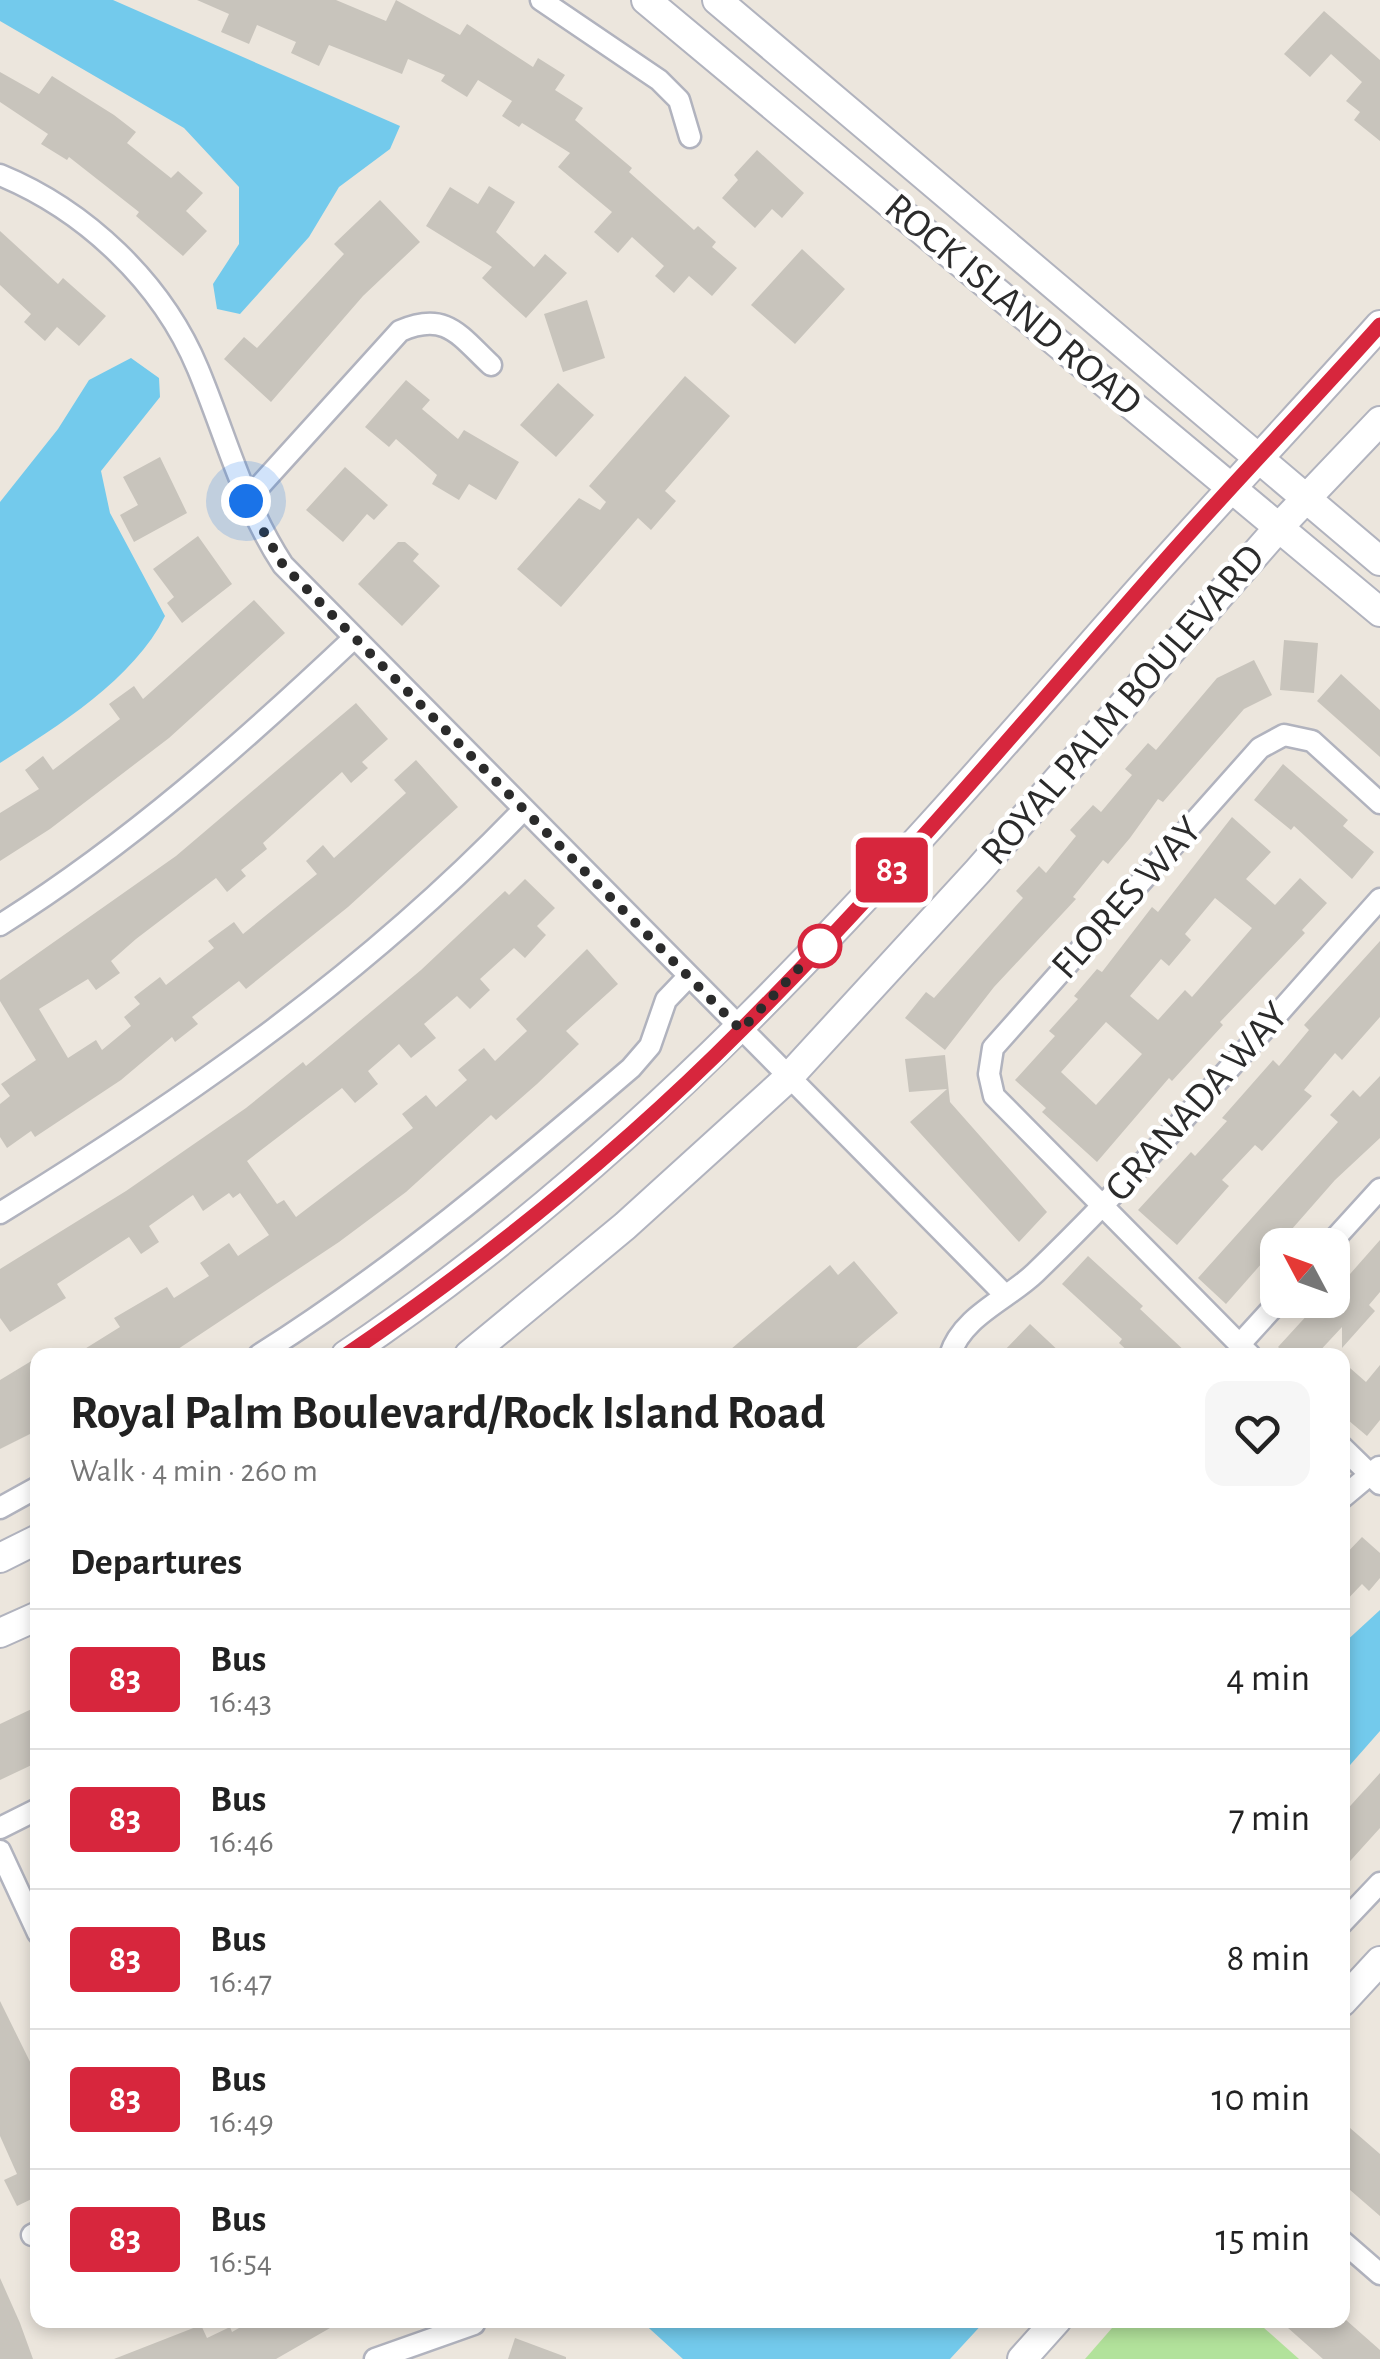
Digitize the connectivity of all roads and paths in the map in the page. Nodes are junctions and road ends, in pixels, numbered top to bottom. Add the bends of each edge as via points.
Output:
1 (540, 0) edge
2 (646, 0) edge
3 (717, 0) edge
4 (690, 137) dead end
5 (0, 176) edge
6 (1380, 325) edge
7 (492, 365) dead end
8 (1380, 421) edge
9 (1260, 458) junction
10 (1230, 486) junction
11 (1306, 500) junction
12 (246, 501) junction
13 (1280, 526) junction
14 (1380, 561) edge
15 (1380, 612) edge
16 (354, 638) junction
17 (1380, 803) edge
18 (522, 810) junction
19 (1380, 899) edge
20 (0, 925) edge
21 (688, 977) junction
22 (741, 1030) junction
23 (788, 1078) junction
24 (1380, 1189) edge
25 (1103, 1206) junction
26 (0, 1213) edge
27 (1345, 1228) edge
28 (1004, 1294) junction
29 (1267, 1318) edge
30 (270, 1348) edge
31 (356, 1348) edge
32 (477, 1348) edge
33 (952, 1348) edge
34 (1243, 1348) edge
35 (1246, 1348) edge
36 (1350, 1453) edge
37 (1377, 1475) edge
38 (30, 1491) edge
39 (1350, 1493) edge
40 (0, 1508) edge
41 (30, 1543) edge
42 (0, 1558) edge
43 (30, 1620) edge
44 (0, 1634) edge
45 (30, 1813) edge
46 (0, 1828) edge
47 (0, 1851) edge
48 (1380, 1882) edge
49 (1350, 1914) edge
50 (30, 1916) edge
51 (1380, 1961) edge
52 (1350, 1993) edge
53 (1350, 2248) edge
54 (1380, 2274) edge
55 (463, 2328) edge
56 (1050, 2328) edge
57 (376, 2359) edge
58 (1022, 2359) edge

1 - 4 street via 659,80 679,100
2 - 10 main road, ROCK ISLAND ROAD
3 - 9 main road, ROCK ISLAND ROAD
5 - 12 street via 45,194 108,244 158,299 196,363
6 - 9 main road, ROYAL PALM BOULEVARD
7 - 12 street via 449,326 423,321 400,331
8 - 11 main road, ROYAL PALM BOULEVARD
9 - 10 main road, ROYAL PALM BOULEVARD
9 - 11 main road, ROCK ISLAND ROAD
10 - 13 main road, ROCK ISLAND ROAD
10 - 22 main road, ROYAL PALM BOULEVARD via 935,823
11 - 13 main road, ROYAL PALM BOULEVARD
11 - 14 main road, ROCK ISLAND ROAD
12 - 16 street via 283,565
13 - 15 main road, ROCK ISLAND ROAD
13 - 23 main road, ROYAL PALM BOULEVARD
16 - 18 street
16 - 20 street via 148,820
17 - 25 street, FLORES WAY via 1312,741 1284,735 1260,748 994,1048 994,1096
18 - 21 street
18 - 26 street via 365,960 125,1136
19 - 25 street, GRANADA WAY
21 - 22 street
21 - 30 street via 666,1000 650,1046 631,1068 483,1195
22 - 23 street
22 - 31 main road, ROYAL PALM BOULEVARD via 578,1179
23 - 28 street
23 - 32 main road, ROYAL PALM BOULEVARD
24 - 27 street
25 - 28 street, GRANADA WAY via 1030,1278
25 - 34 street
28 - 33 street, GRANADA WAY
29 - 35 street
36 - 37 street
37 - 39 street
38 - 40 street
41 - 42 main road
43 - 44 main road
45 - 46 street
47 - 50 street
48 - 49 street
51 - 52 main road
53 - 54 street
55 - 57 street
56 - 58 main road

